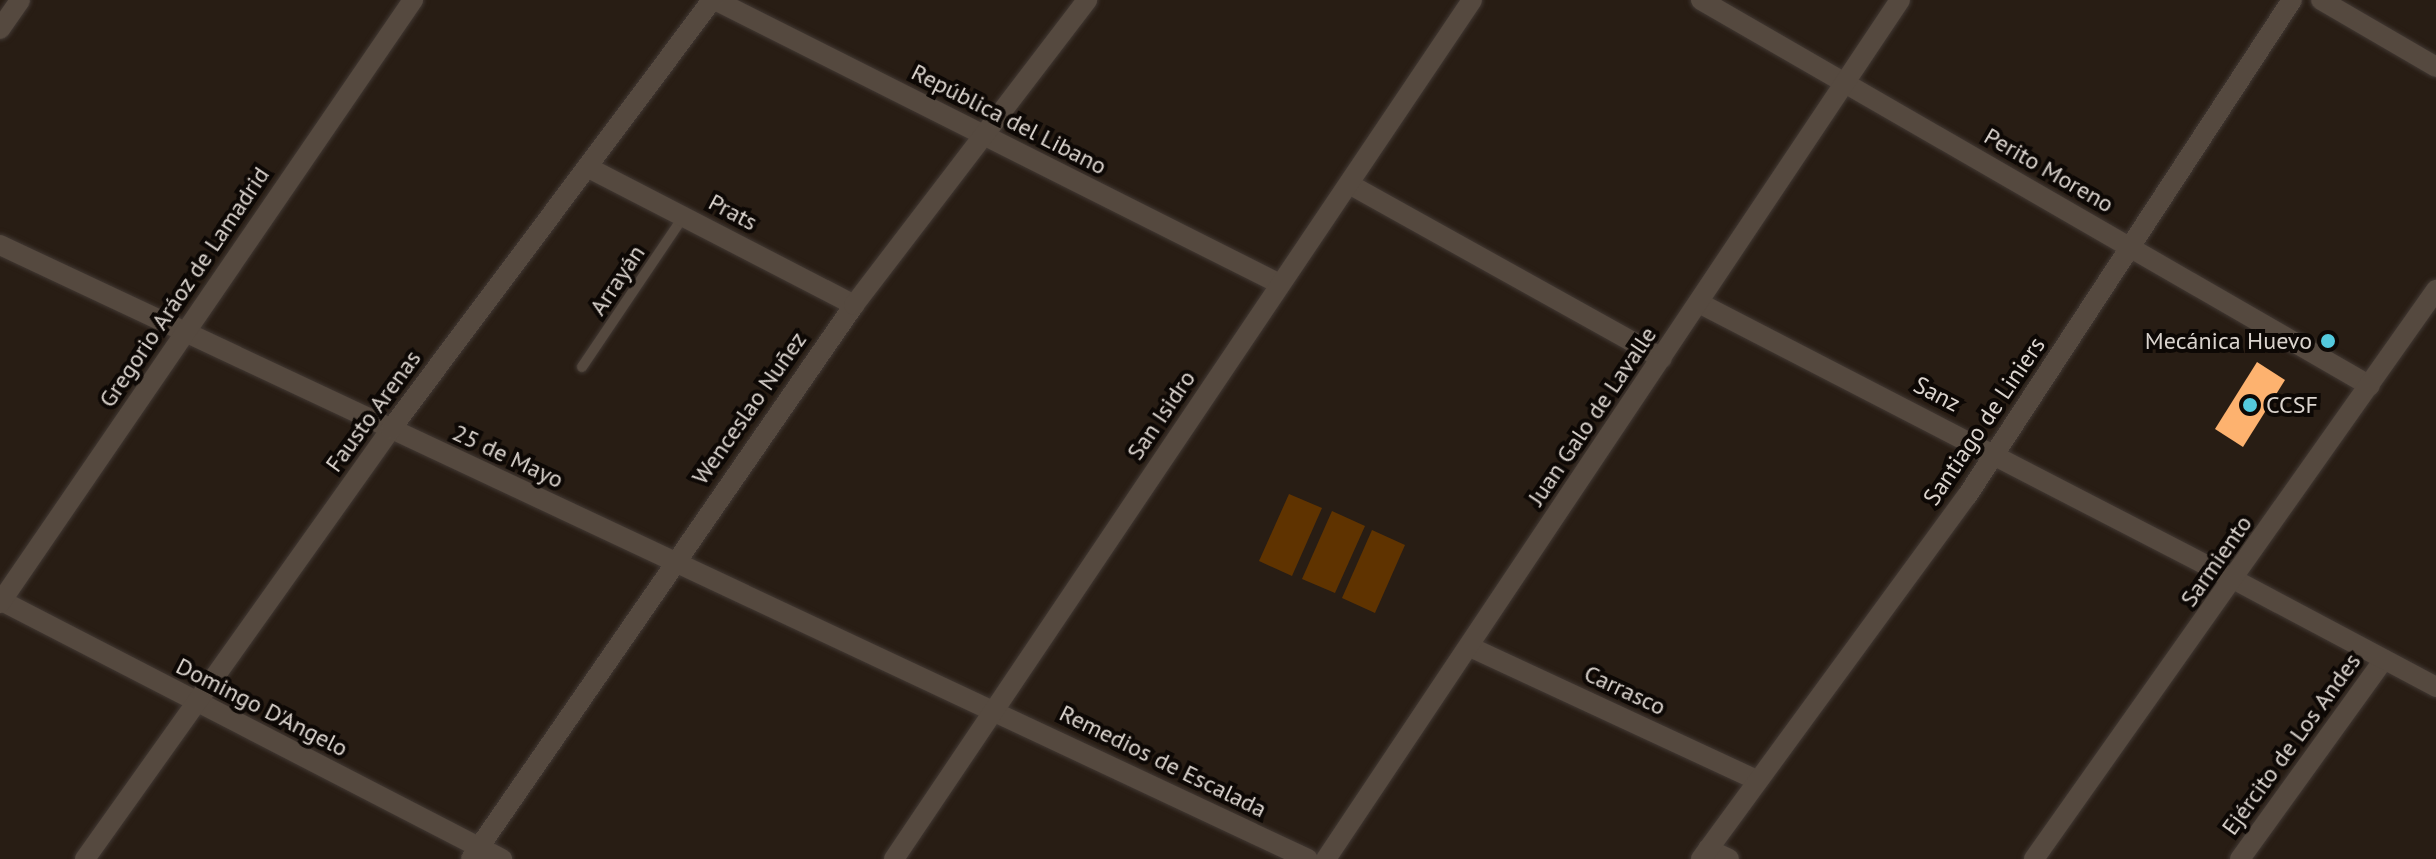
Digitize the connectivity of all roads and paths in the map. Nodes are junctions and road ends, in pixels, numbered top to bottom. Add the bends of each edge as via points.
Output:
1 (20, 0) edge
2 (413, 0) edge
3 (714, 0) edge
4 (1087, 0) edge
5 (1472, 0) edge
6 (1701, 0) edge
7 (1900, 0) edge
8 (2292, 0) edge
9 (2321, 0) edge
10 (0, 29) edge
11 (2436, 67) edge
12 (1845, 82) junction
13 (984, 137) junction
14 (587, 167) junction
15 (1349, 184) junction
16 (684, 216) junction
17 (0, 245) edge
18 (2131, 247) junction
19 (1280, 284) junction
20 (2436, 290) edge
21 (1699, 303) junction
22 (854, 305) junction
23 (184, 333) junction
24 (1662, 358) junction
25 (582, 367) dead end
26 (2370, 386) junction
27 (391, 429) junction
28 (1996, 453) junction
29 (672, 561) junction
30 (2235, 580) junction
31 (1, 601) edge
32 (1470, 647) junction
33 (2384, 659) junction
34 (2436, 687) edge
35 (193, 702) junction
36 (996, 709) junction
37 (1757, 780) junction
38 (475, 853) edge
39 (1704, 854) edge
40 (85, 859) edge
41 (502, 859) edge
42 (894, 859) edge
43 (1308, 859) edge
44 (1326, 859) edge
45 (1729, 859) edge
46 (2034, 859) edge
47 (2240, 859) edge

1 - 10 street
2 - 23 street, Gregorio Aráoz de Lamadrid
3 - 13 street, República del Libano
3 - 14 street, Fausto Arenas
4 - 13 street, Wenceslao Nuñez
5 - 15 street, San Isidro
6 - 12 street, Perito Moreno
7 - 12 street, Juan Galo de Lavalle
8 - 18 street, Santiago de Liniers
9 - 11 street
12 - 18 street, Perito Moreno
12 - 21 street, Juan Galo de Lavalle
13 - 19 street, República del Libano
13 - 22 street, Wenceslao Nuñez
14 - 16 street, Prats
14 - 27 street, Fausto Arenas
15 - 19 street, San Isidro
15 - 24 street
16 - 22 street, Prats
16 - 25 lane, Arrayán
17 - 23 street, 25 de Mayo
18 - 26 street, Perito Moreno
18 - 28 street, Santiago de Liniers
19 - 36 street, San Isidro
20 - 26 street, Sarmiento
21 - 24 street, Juan Galo de Lavalle
21 - 28 street, Sanz
22 - 29 street, Wenceslao Nuñez
23 - 27 street, 25 de Mayo
23 - 31 street, Gregorio Aráoz de Lamadrid
24 - 32 street, Juan Galo de Lavalle
26 - 30 street, Sarmiento
27 - 29 street, 25 de Mayo
27 - 35 street, Fausto Arenas
28 - 30 street, Sanz
28 - 37 street, Santiago de Liniers
29 - 36 street, 25 de Mayo
29 - 38 street, Wenceslao Nuñez
30 - 33 street, Sanz
30 - 46 street, Sarmiento
31 - 35 street, Domingo D'Angelo
32 - 37 street, Carrasco
32 - 44 street, Juan Galo de Lavalle
33 - 34 street, Sanz
33 - 47 street, Ejército de Los Andes
35 - 38 street, Domingo D'Angelo
35 - 40 street, Fausto Arenas
36 - 42 street, San Isidro
36 - 43 street, Remedios de Escalada
37 - 39 street, Santiago de Liniers
38 - 41 street, Domingo D'Angelo
39 - 45 street

